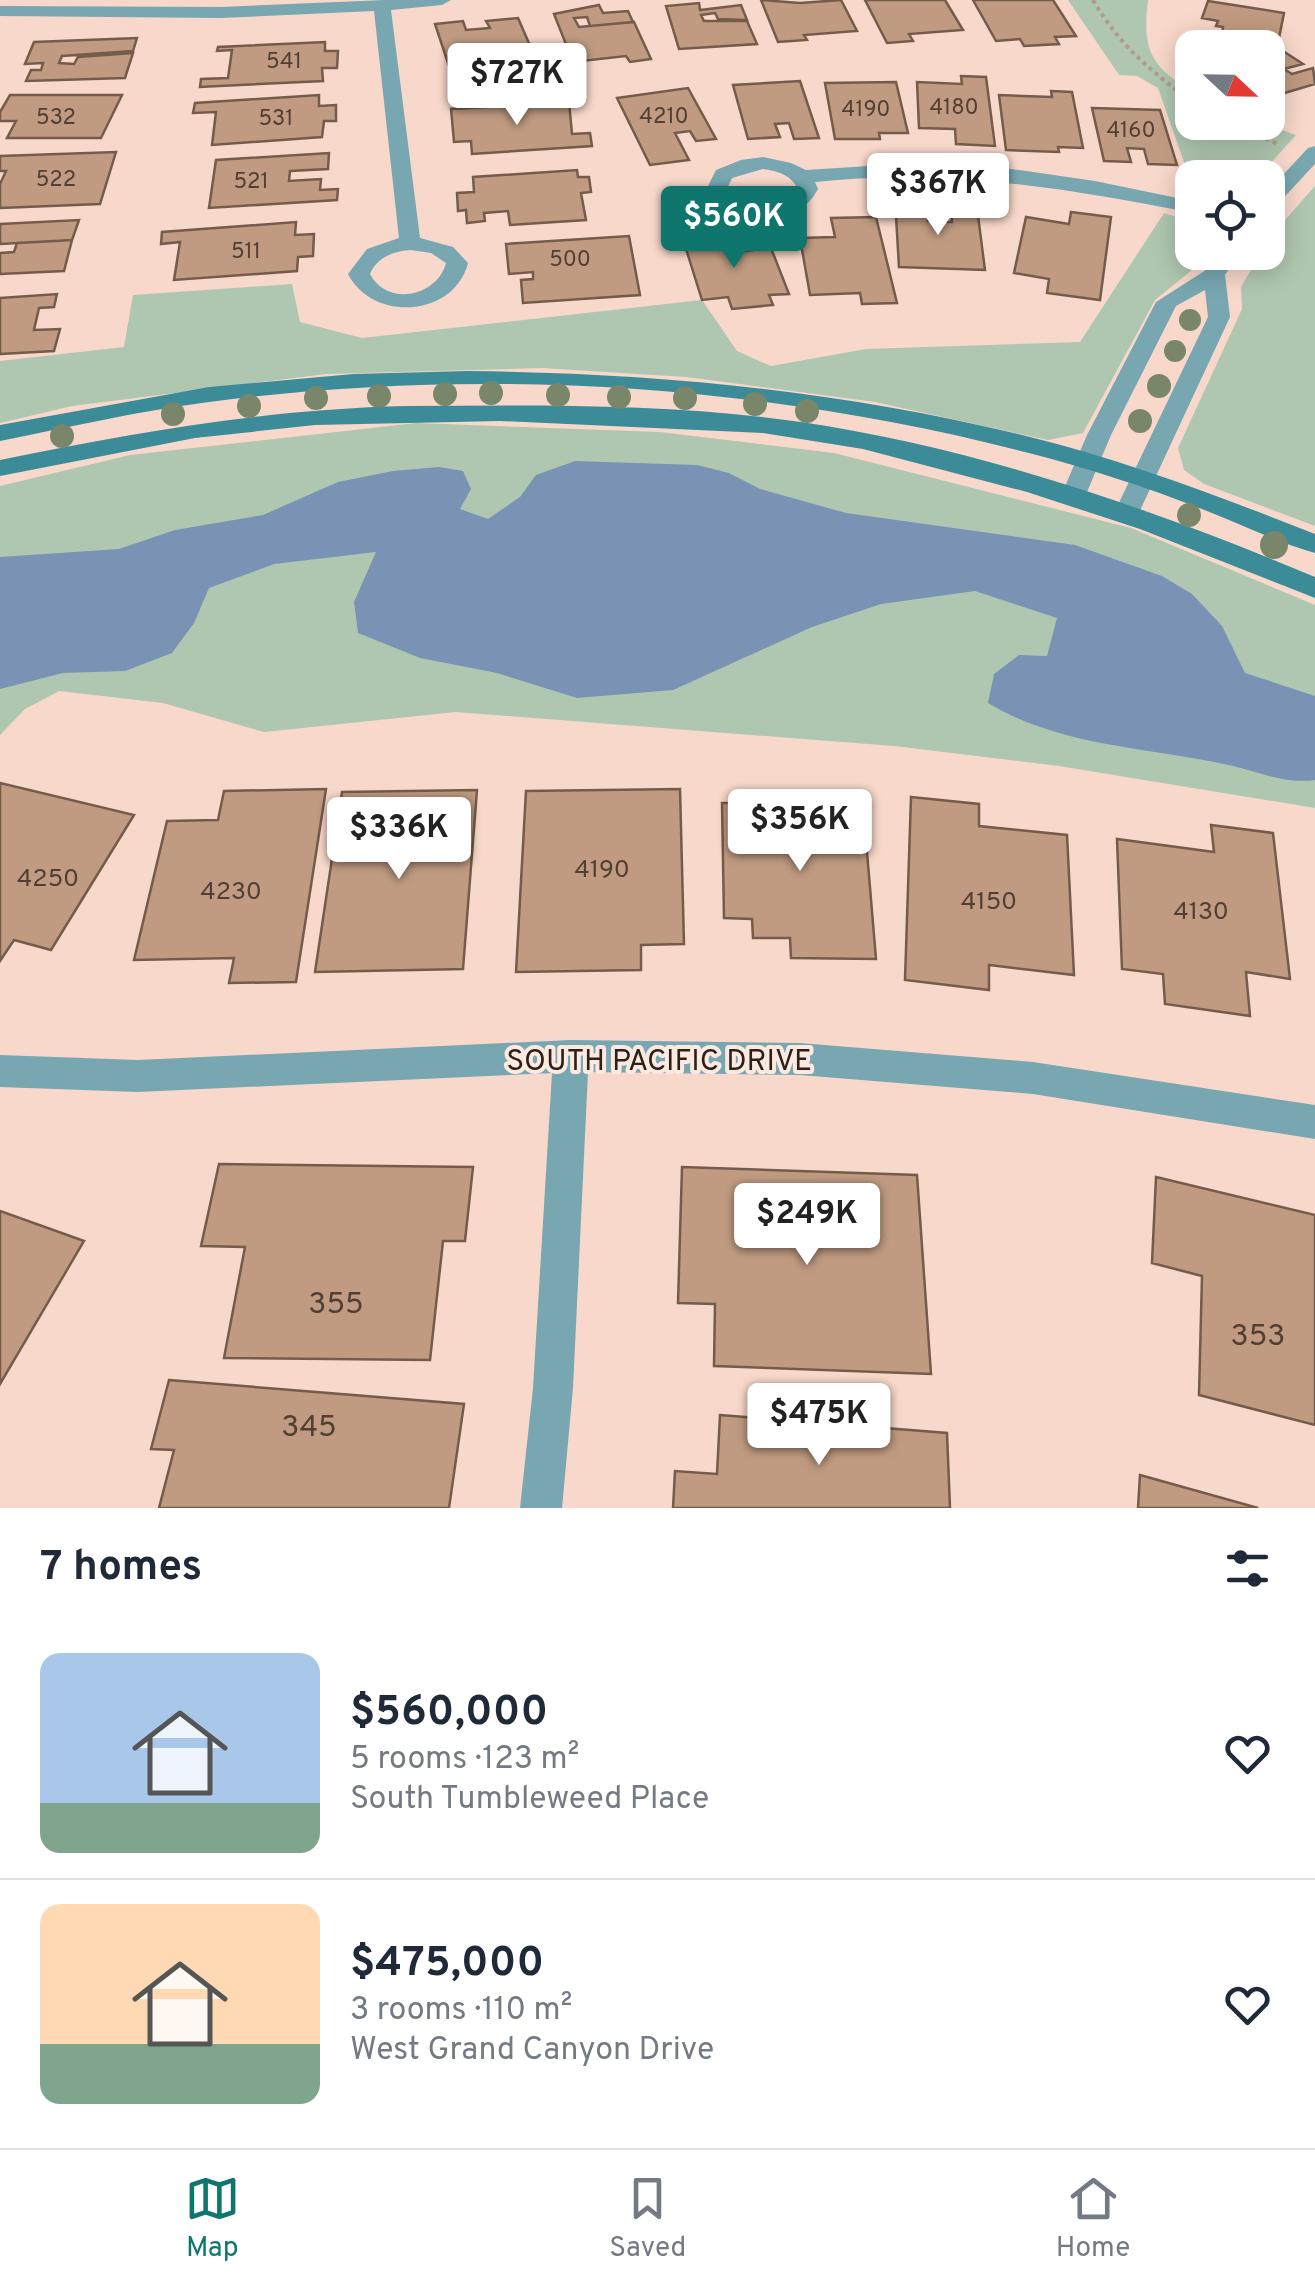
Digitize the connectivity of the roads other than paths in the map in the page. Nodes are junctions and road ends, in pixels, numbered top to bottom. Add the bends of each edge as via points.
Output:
1 (442, 0) edge
2 (382, 6) junction
3 (168, 7) edge
4 (0, 11) edge
5 (1315, 152) edge
6 (801, 176) dead end
7 (1285, 185) edge
8 (1175, 203) edge
9 (410, 244) dead end
10 (1217, 270) edge
11 (1214, 275) junction
12 (0, 433) edge
13 (1086, 463) junction
14 (0, 468) edge
15 (1144, 478) junction
16 (1072, 498) junction
17 (1127, 513) junction
18 (1315, 544) edge
19 (1315, 588) edge
20 (571, 1056) junction
21 (0, 1071) edge
22 (1315, 1122) edge
23 (542, 1508) edge

1 - 2 street
2 - 3 street via 257,15
2 - 9 street
3 - 4 street
5 - 7 street
6 - 8 street via 870,168 1000,174
10 - 11 street
11 - 13 street via 1167,302
11 - 15 street via 1219,317
12 - 13 street via 235,392 530,378 738,390 865,409
13 - 15 street
13 - 16 street
14 - 16 street via 223,426 490,412 793,429 862,440
15 - 17 street
15 - 18 street
16 - 17 street
17 - 19 street
20 - 21 street, SOUTH PACIFIC DRIVE via 138,1076
20 - 22 street, SOUTH PACIFIC DRIVE via 800,1058 1032,1078
20 - 23 street

